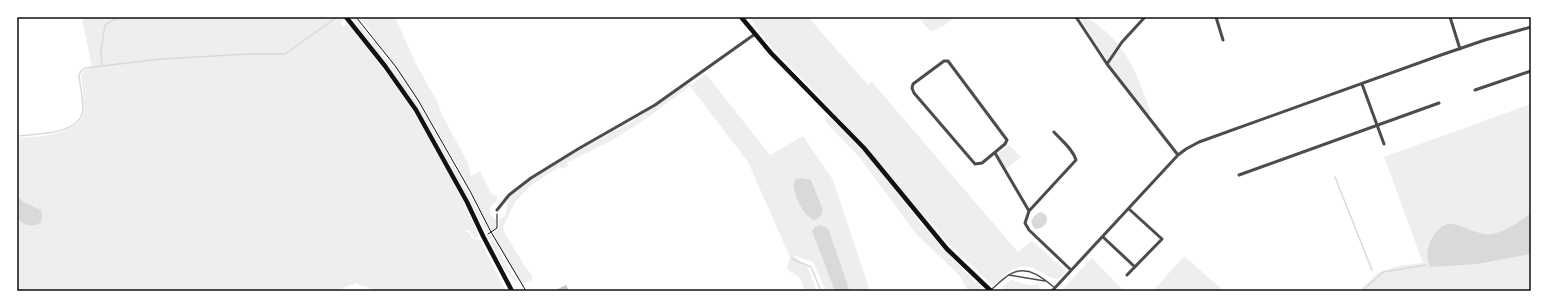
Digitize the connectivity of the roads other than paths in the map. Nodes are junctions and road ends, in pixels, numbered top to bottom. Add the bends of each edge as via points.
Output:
1 (346, 17) edge
2 (741, 17) edge
3 (1076, 17) edge
4 (1144, 17) edge
5 (1216, 17) edge
6 (1450, 17) edge
7 (1531, 27) edge
8 (755, 34) junction
9 (1223, 40) dead end
10 (1460, 49) junction
11 (1107, 64) junction
12 (1531, 71) edge
13 (1362, 84) junction
14 (1475, 90) dead end
15 (1439, 103) dead end
16 (1378, 125) junction
17 (1054, 132) dead end
18 (1384, 144) dead end
19 (995, 153) junction
20 (1178, 155) junction
21 (1239, 175) dead end
22 (1129, 209) junction
23 (497, 210) road end
24 (1029, 211) junction
25 (1103, 237) junction
26 (1135, 267) junction
27 (1071, 270) junction
28 (1009, 275) junction
29 (1128, 275) dead end
30 (1047, 281) junction
31 (1054, 289) edge
32 (512, 291) edge
33 (991, 291) edge

1 - 32 main road via 416,110 464,196
2 - 8 main road
3 - 11 street
4 - 11 street
5 - 9 street
6 - 10 street
7 - 10 street
8 - 23 street via 655,105 531,178 508,196
8 - 33 main road via 864,148 947,249
10 - 13 street
11 - 20 street
12 - 14 street
13 - 16 street
13 - 20 street via 1200,142
15 - 16 street
16 - 18 street
16 - 21 street
17 - 24 street via 1076,160
19 - 19 street via 1007,140 948,61 944,61 913,84 914,93 976,164 982,163
19 - 24 street
20 - 22 street
22 - 25 street
22 - 26 street via 1162,239
24 - 27 street via 1025,223 1029,230
25 - 26 street
25 - 27 street
26 - 29 street
27 - 31 street
28 - 30 lane
28 - 30 lane via 1016,271 1031,273
28 - 33 lane
30 - 31 lane

